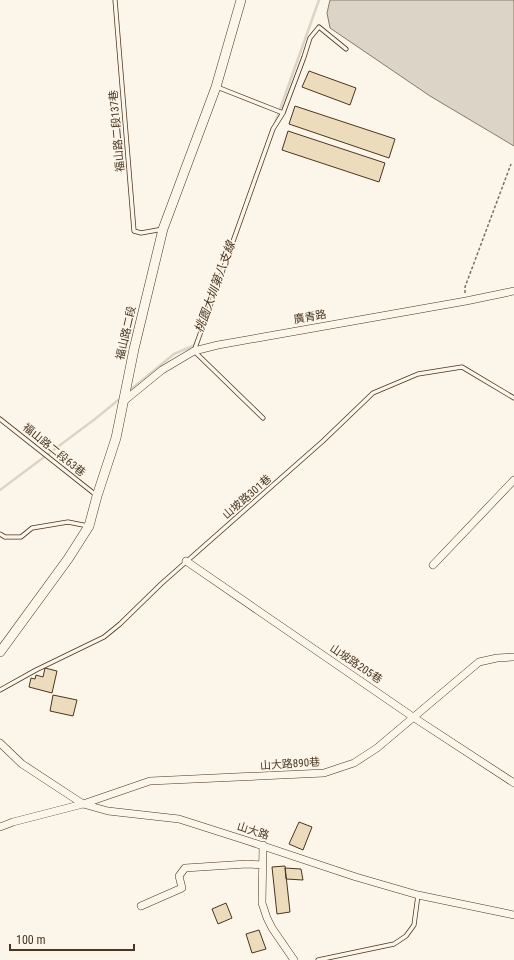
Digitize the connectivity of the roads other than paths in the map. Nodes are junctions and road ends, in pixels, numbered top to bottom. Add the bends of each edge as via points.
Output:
1 (115, 0) edge
2 (241, 0) edge
3 (346, 49) dead end
4 (216, 87) junction
5 (283, 113) junction
6 (163, 229) junction
7 (514, 291) edge
8 (194, 352) junction
9 (514, 398) edge
10 (124, 401) junction
11 (262, 418) dead end
12 (0, 419) edge
13 (514, 480) edge
14 (97, 496) junction
15 (89, 526) junction
16 (0, 534) edge
17 (186, 562) junction
18 (433, 565) dead end
19 (0, 652) edge
20 (514, 657) edge
21 (0, 690) edge
22 (413, 717) junction
23 (0, 743) edge
24 (514, 783) edge
25 (83, 804) junction
26 (0, 827) edge
27 (262, 845) junction
28 (263, 865) junction
29 (418, 895) junction
30 (141, 906) dead end
31 (514, 915) edge
32 (294, 960) edge
33 (318, 960) edge

1 - 6 lane, 福山路二段137巷 via 134,231 141,233
2 - 4 street, 福山路二段
3 - 5 lane via 319,26 310,38
4 - 5 lane
4 - 6 street, 福山路二段
5 - 8 lane via 273,129
6 - 10 street, 福山路二段
7 - 8 street, 廣青路 via 218,345
8 - 10 street, 廣青路 via 162,370
8 - 11 lane
9 - 17 lane, 山坡路301巷 via 462,367 418,374 373,393 323,441
10 - 14 street, 福山路二段 via 116,438
12 - 14 lane, 福山路二段63巷
13 - 18 street
14 - 15 street, 福山路二段
15 - 16 lane via 68,522 32,528 21,536 5,537
15 - 19 street, 福山路二段 via 68,560
17 - 21 lane, 山坡路301巷 via 104,637
17 - 22 street, 山坡路205巷
20 - 22 street, 山大路890巷 via 479,662
22 - 24 street, 山坡路205巷
22 - 25 street, 山大路890巷 via 377,748 354,763 324,773 150,782
23 - 25 street, 山大路 via 22,764
25 - 26 street, 山大路890巷
25 - 27 street, 山大路 via 108,811 179,819
27 - 28 street
27 - 29 street, 山大路 via 356,878
28 - 30 street via 185,868 179,876 182,888
28 - 32 street via 262,903 272,928
29 - 31 street, 山大路
29 - 33 lane via 414,924 406,936 394,944

